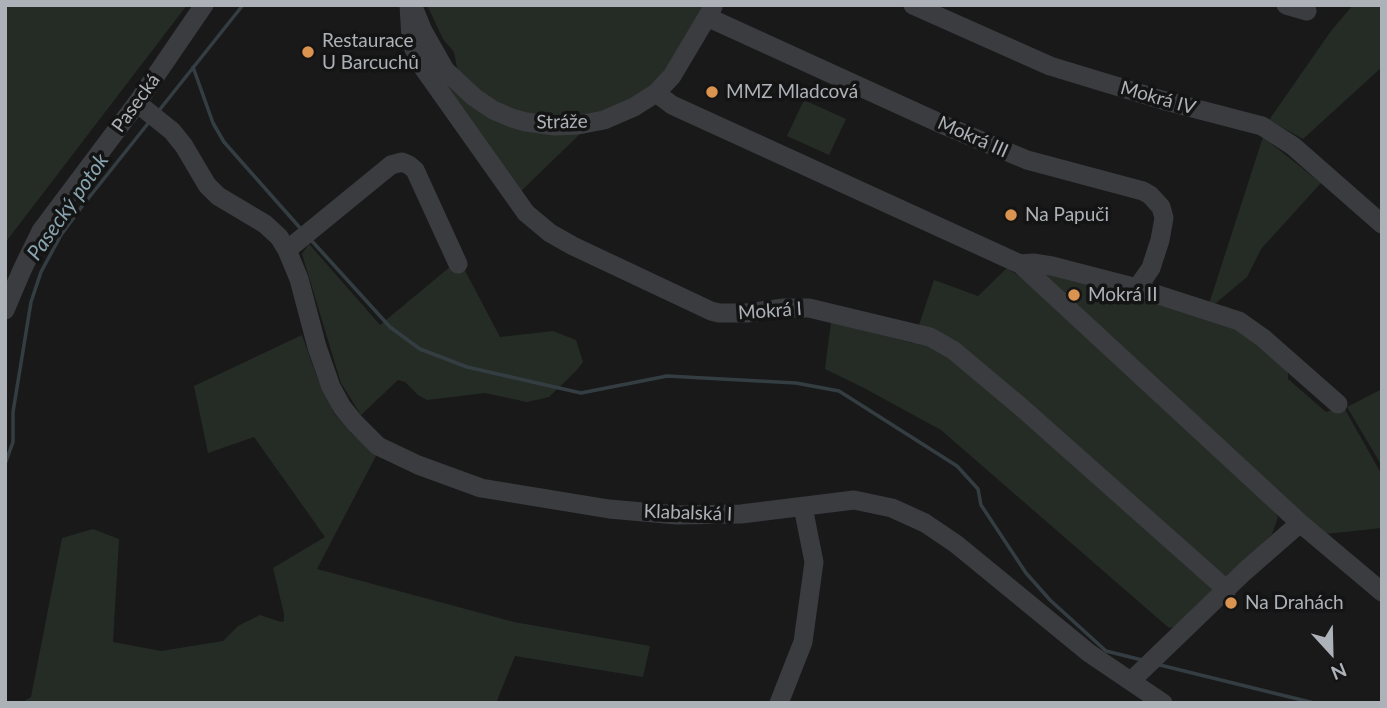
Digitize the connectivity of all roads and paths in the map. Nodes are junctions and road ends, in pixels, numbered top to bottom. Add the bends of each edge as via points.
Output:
1 (204, 5) edge
2 (411, 5) edge
3 (914, 5) edge
4 (1286, 5) edge
5 (711, 11) edge
6 (1307, 11) dead end
7 (656, 93) junction
8 (142, 107) junction
9 (1382, 224) edge
10 (301, 239) junction
11 (458, 264) dead end
12 (1020, 264) junction
13 (1137, 288) junction
14 (5, 310) edge
15 (1338, 404) dead end
16 (803, 507) junction
17 (1300, 523) junction
18 (1227, 590) junction
19 (1382, 592) edge
20 (1131, 681) junction
21 (779, 703) edge
22 (1163, 703) edge

1 - 8 street, Pasecká
2 - 7 street, Stráže via 445,70 474,97 512,118 555,126 588,123 619,115
2 - 18 street, Mokrá I via 411,39 424,69 526,213 550,233 711,311 809,309 930,337 953,350 1021,407
3 - 9 street, Mokrá IV via 1050,65 1262,127 1293,146
4 - 6 street
5 - 7 street, Stráže via 672,76
5 - 13 street, Mokrá III via 946,126 1027,160 1150,195 1164,218 1151,268
7 - 12 street via 672,105
8 - 10 street, Klabalská I via 178,138 218,196 279,237
8 - 14 street, Pasecká via 41,231
10 - 11 street via 391,165 402,162 415,170
10 - 16 street, Klabalská I via 299,279 331,387 342,407 378,446 481,488 609,509 677,515
12 - 13 street via 1052,266
12 - 17 street
13 - 15 street via 1239,321
16 - 20 street, Klabalská I via 854,500 892,508 925,523
16 - 21 street via 814,562 803,642
17 - 18 street
17 - 19 street
18 - 20 street
20 - 22 street, Klabalská I

